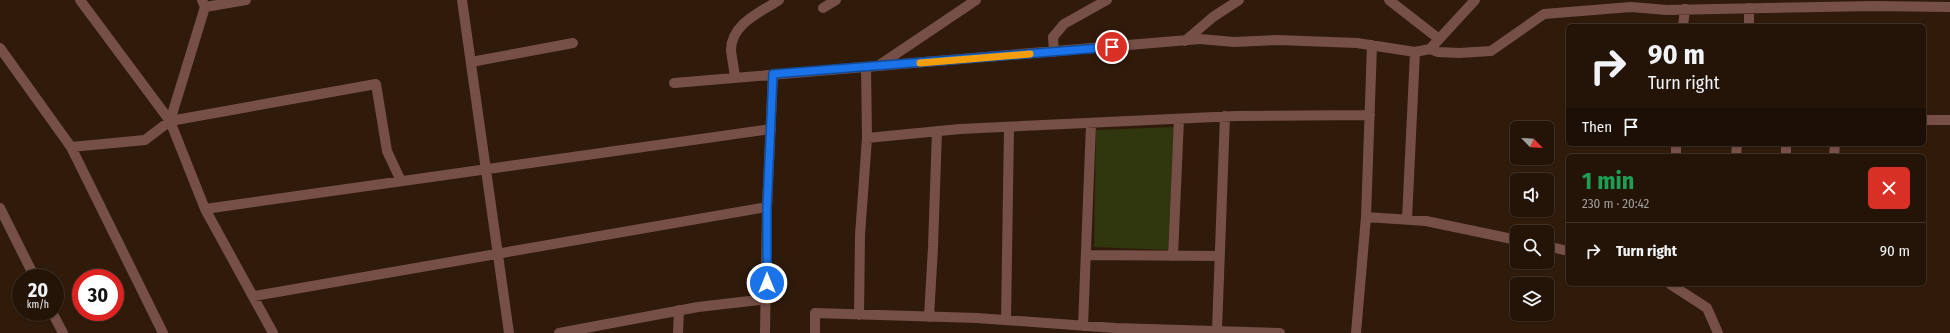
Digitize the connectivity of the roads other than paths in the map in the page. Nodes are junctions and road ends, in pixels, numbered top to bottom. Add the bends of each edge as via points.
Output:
1 (80, 0) edge
2 (246, 0) edge
3 (462, 0) edge
4 (779, 0) edge
5 (836, 0) edge
6 (976, 0) edge
7 (1107, 0) edge
8 (1239, 0) edge
9 (1389, 0) edge
10 (1475, 0) edge
11 (1634, 3) edge
12 (1877, 3) edge
13 (204, 4) edge
14 (1770, 4) edge
15 (822, 8) dead end
16 (1749, 8) junction
17 (1950, 8) edge
18 (1685, 9) junction
19 (1683, 24) edge
20 (1749, 24) edge
21 (1439, 39) junction
22 (1184, 41) junction
23 (573, 43) dead end
24 (1372, 45) junction
25 (0, 48) edge
26 (1430, 49) junction
27 (1054, 52) junction
28 (1415, 52) junction
29 (471, 62) junction
30 (878, 66) junction
31 (866, 67) junction
32 (773, 74) junction
33 (735, 78) junction
34 (674, 83) dead end
35 (1370, 115) junction
36 (1225, 116) junction
37 (1179, 119) junction
38 (1926, 120) edge
39 (1950, 120) edge
40 (170, 121) junction
41 (1091, 124) junction
42 (1009, 127) junction
43 (771, 129) junction
44 (936, 131) junction
45 (867, 138) junction
46 (72, 147) junction
47 (486, 169) junction
48 (401, 181) junction
49 (767, 207) junction
50 (0, 208) edge
51 (205, 209) junction
52 (1366, 217) junction
53 (1407, 219) junction
54 (1510, 239) edge
55 (1554, 247) edge
56 (1566, 250) edge
57 (498, 254) junction
58 (1086, 255) junction
59 (1174, 256) junction
60 (1220, 256) junction
61 (30, 269) edge
62 (1675, 286) edge
63 (254, 296) junction
64 (767, 299) junction
65 (679, 310) junction
66 (859, 315) junction
67 (929, 317) junction
68 (1006, 320) junction
69 (57, 321) edge
70 (1083, 326) junction
71 (588, 330) edge
72 (1217, 330) junction
73 (63, 333) edge
74 (163, 333) edge
75 (273, 333) edge
76 (509, 333) edge
77 (559, 333) edge
78 (678, 333) edge
79 (765, 333) edge
80 (815, 333) edge
81 (1280, 333) edge
82 (1356, 333) edge
83 (1718, 333) edge

1 - 40 street
2 - 13 street
3 - 29 street
4 - 33 street via 745,22 736,31 731,48
5 - 15 street
6 - 30 street
7 - 27 street via 1064,24 1053,36
8 - 22 street
9 - 21 street
10 - 21 street
11 - 18 street
11 - 26 street via 1544,14 1490,51 1452,53
12 - 14 street
12 - 17 street
13 - 40 street
14 - 16 street
16 - 18 street
16 - 20 street
18 - 19 street
21 - 26 street
22 - 24 street via 1200,38 1234,42 1277,40
22 - 27 street
23 - 29 street
24 - 28 street
24 - 35 street
25 - 46 street
26 - 28 street
27 - 30 street
28 - 53 street
29 - 47 street
30 - 31 street
31 - 32 street
31 - 45 street
32 - 33 street
32 - 43 street
33 - 34 street
35 - 36 street
35 - 52 street
36 - 37 street
36 - 60 street
37 - 41 street
37 - 59 street
38 - 39 street
40 - 46 street via 145,140
40 - 48 street via 376,84 387,152
40 - 51 street
41 - 42 street
41 - 58 street
42 - 44 street
42 - 68 street
43 - 47 street
43 - 49 street
44 - 45 street
44 - 67 street
45 - 66 street via 860,235
46 - 74 street
47 - 48 street
47 - 57 street
48 - 51 street
49 - 57 street
49 - 64 street
50 - 61 street
51 - 63 street
52 - 53 street
52 - 82 street
53 - 54 street
55 - 56 street
57 - 63 street
57 - 76 street
58 - 59 street
58 - 70 street
59 - 60 street
60 - 72 street
62 - 83 street via 1707,308
63 - 75 street
64 - 65 street
64 - 79 street
65 - 71 street
65 - 78 street
66 - 67 street
66 - 80 street via 815,313
67 - 68 street
68 - 70 street
69 - 73 street
70 - 72 street
71 - 77 street
72 - 81 street

